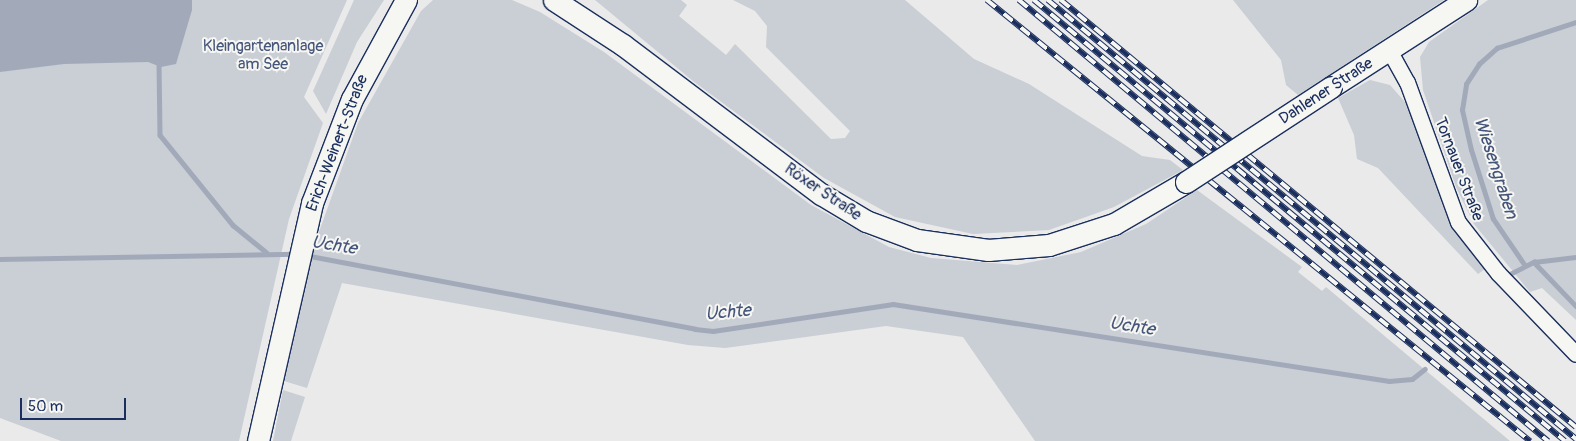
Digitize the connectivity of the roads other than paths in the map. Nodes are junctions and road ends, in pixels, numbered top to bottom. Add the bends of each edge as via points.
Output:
1 (406, 0) edge
2 (554, 0) edge
3 (1466, 0) edge
4 (1389, 50) junction
5 (1186, 182) joint
6 (1576, 354) edge
7 (258, 441) edge

1 - 7 street, Erich-Weinert-Straße via 348,108 301,245
2 - 5 street, Röxer Straße via 623,45 821,194 866,221 917,240 988,250 1049,245 1114,224
3 - 4 street, Dahlener Straße
4 - 5 street, Dahlener Straße, bridge
4 - 6 street, Tornauer Straße via 1407,82 1458,222 1498,273

